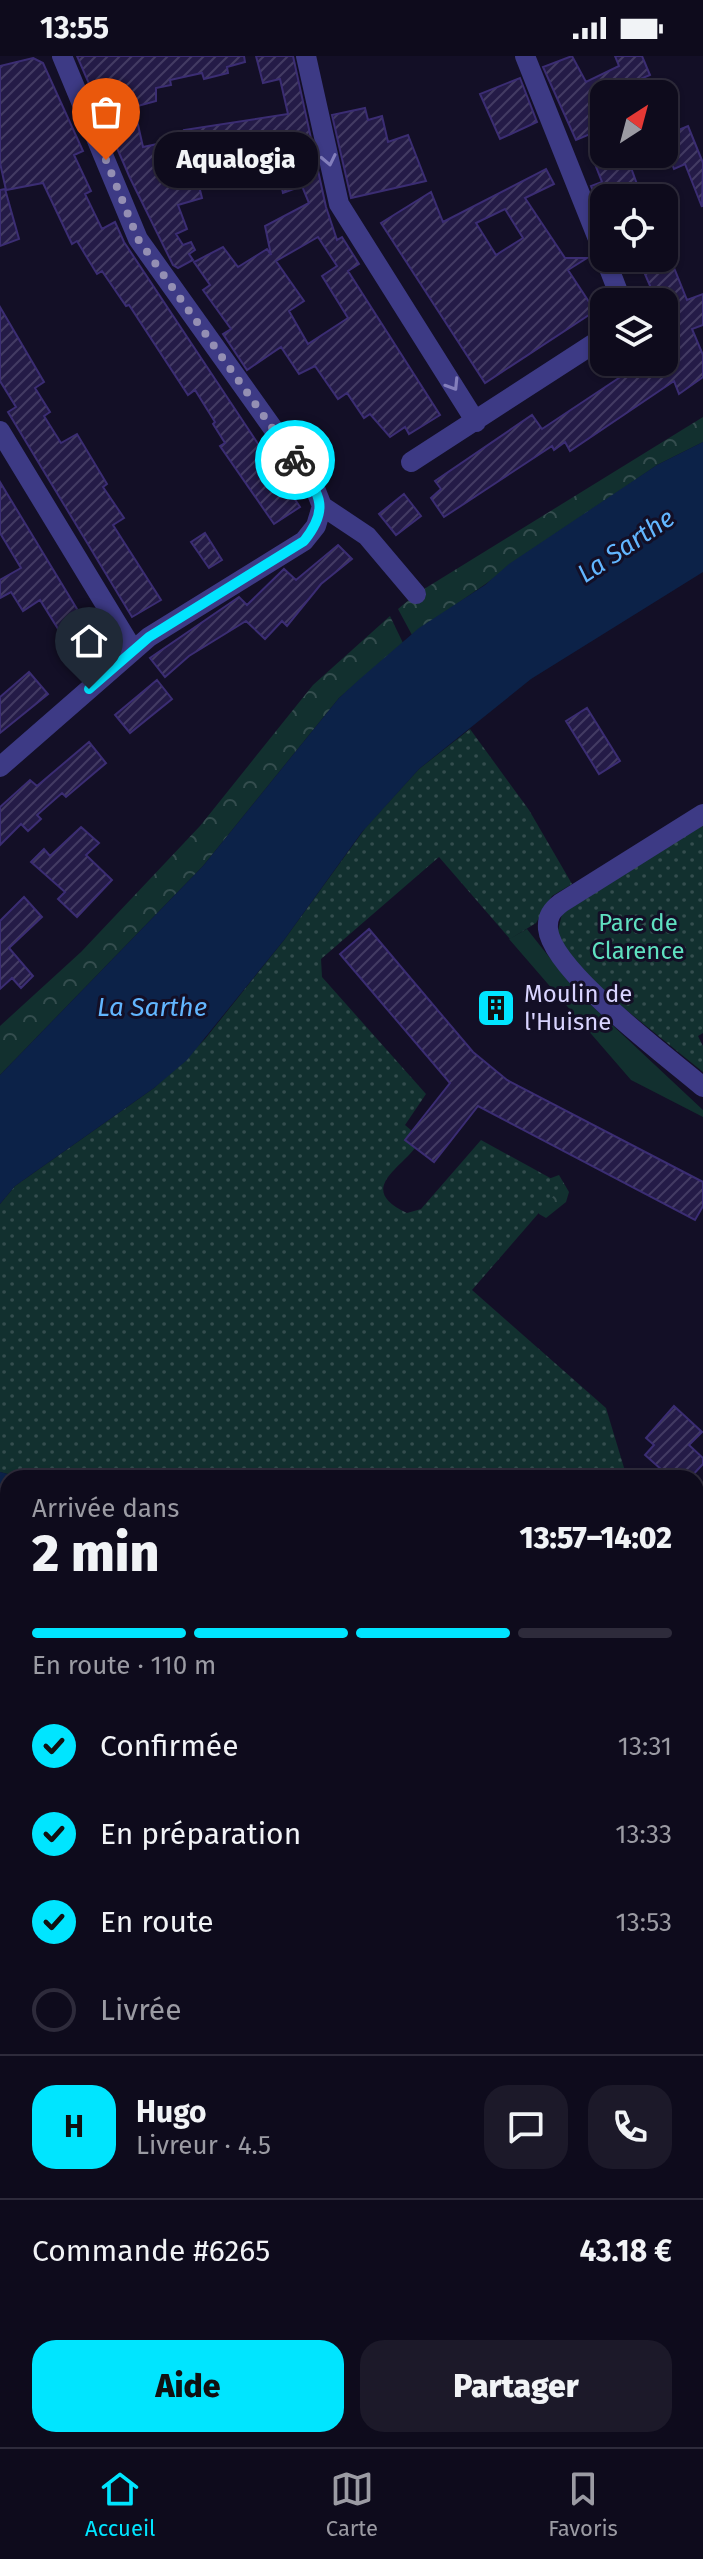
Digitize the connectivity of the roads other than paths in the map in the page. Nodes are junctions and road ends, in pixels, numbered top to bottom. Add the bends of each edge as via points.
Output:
1 (62, 56) edge
2 (306, 56) edge
3 (525, 56) edge
4 (590, 218) edge
5 (590, 346) edge
6 (476, 422) junction
7 (0, 431) edge
8 (411, 462) dead end
9 (322, 506) junction
10 (416, 594) dead end
11 (133, 650) junction
12 (0, 767) edge
13 (703, 814) edge
14 (703, 1087) edge

1 - 9 street via 138,239 314,486
2 -> 6 street via 339,204
3 - 4 street
5 - 6 street
6 - 8 street
7 - 11 street
9 - 10 street via 367,536
9 - 11 street via 304,541
11 - 12 street
13 - 14 street via 549,915 550,940 565,963

